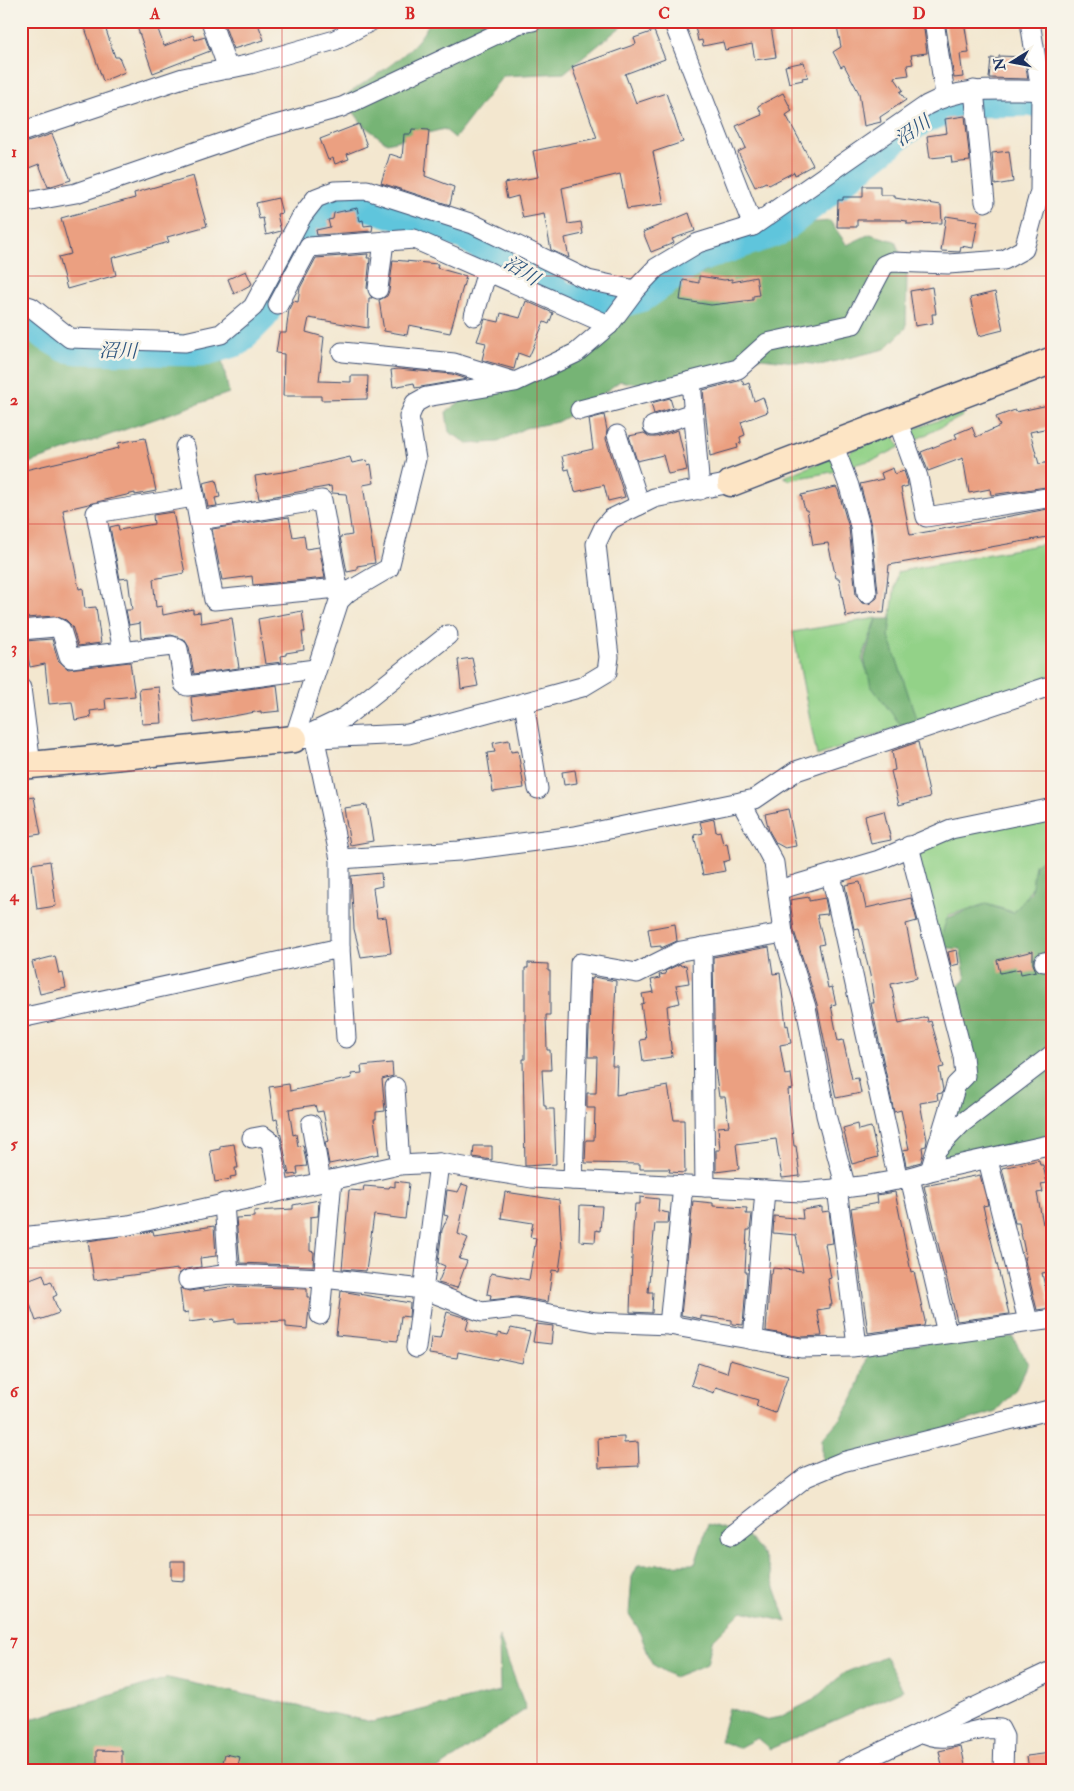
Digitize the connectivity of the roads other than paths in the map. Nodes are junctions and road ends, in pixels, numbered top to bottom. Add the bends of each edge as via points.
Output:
1 (211, 21) edge
2 (371, 21) edge
3 (533, 21) edge
4 (673, 21) edge
5 (934, 21) edge
6 (1032, 28) dead end
7 (228, 69) junction
8 (974, 90) junction
9 (945, 95) junction
10 (1043, 98) edge
11 (21, 132) edge
12 (985, 202) dead end
13 (21, 203) edge
14 (753, 226) junction
15 (384, 240) junction
16 (487, 271) junction
17 (378, 289) dead end
18 (635, 290) junction
19 (21, 304) edge
20 (278, 305) dead end
21 (474, 316) dead end
22 (614, 318) junction
23 (342, 352) dead end
24 (1053, 360) edge
25 (691, 381) junction
26 (515, 382) junction
27 (580, 410) dead end
28 (693, 413) junction
29 (897, 420) junction
30 (653, 426) dead end
31 (617, 435) dead end
32 (833, 444) junction
33 (185, 447) dead end
34 (731, 483) joint
35 (700, 490) junction
36 (194, 497) junction
37 (1053, 498) edge
38 (640, 504) junction
39 (199, 520) junction
40 (343, 590) junction
41 (866, 593) dead end
42 (21, 630) edge
43 (448, 635) dead end
44 (123, 651) junction
45 (315, 669) junction
46 (1053, 685) edge
47 (21, 688) edge
48 (524, 703) junction
49 (303, 739) junction
50 (26, 766) edge
51 (538, 789) dead end
52 (741, 802) junction
53 (1053, 808) edge
54 (909, 846) junction
55 (340, 859) junction
56 (831, 874) junction
57 (778, 890) junction
58 (783, 933) junction
59 (702, 947) junction
60 (340, 948) junction
61 (21, 1018) edge
62 (346, 1038) dead end
63 (1053, 1054) edge
64 (394, 1087) dead end
65 (311, 1124) dead end
66 (252, 1138) dead end
67 (1053, 1144) edge
68 (934, 1152) junction
69 (988, 1160) junction
70 (439, 1164) junction
71 (400, 1165) junction
72 (930, 1171) junction
73 (904, 1179) junction
74 (573, 1180) junction
75 (326, 1181) junction
76 (683, 1186) junction
77 (705, 1187) junction
78 (842, 1188) junction
79 (764, 1190) junction
80 (280, 1191) junction
81 (224, 1203) junction
82 (21, 1237) edge
83 (229, 1274) junction
84 (323, 1278) junction
85 (188, 1280) dead end
86 (423, 1289) junction
87 (320, 1315) dead end
88 (1053, 1319) edge
89 (1028, 1321) junction
90 (669, 1325) junction
91 (946, 1333) junction
92 (753, 1340) junction
93 (857, 1346) junction
94 (416, 1348) dead end
95 (1053, 1409) edge
96 (732, 1535) dead end
97 (1053, 1670) edge
98 (922, 1732) junction
99 (843, 1770) edge
100 (1003, 1770) edge

1 - 7 street
2 - 7 street via 335,40
3 - 13 street via 518,24 342,106 265,128 76,193
4 - 14 street
5 - 9 street
6 - 10 street
7 - 11 street via 183,78
8 - 9 street
8 - 10 street
8 - 12 street
9 - 14 street
10 - 25 street via 1040,191 1024,249 1004,260 948,264 891,262 884,265 853,324 767,343 738,369
14 - 18 street via 698,243 656,268
15 - 16 street via 414,238
15 - 17 street
15 - 20 street via 309,247
16 - 21 street
16 - 22 street
18 - 19 street via 588,280 473,224 367,190 334,191 316,198 302,216 253,307 221,334 186,342 70,338 31,307
18 - 22 street
22 - 26 street via 576,353
23 - 26 street via 454,363
24 - 29 street
25 - 27 street
25 - 28 street
26 - 40 street via 426,397 415,403 410,417 416,458 389,568
28 - 30 street
28 - 35 street
29 - 32 street
29 - 37 street via 918,477 926,517
31 - 38 street
32 - 34 street
32 - 41 street via 860,526
33 - 36 street
34 - 35 street
35 - 38 street via 654,498
36 - 39 street
36 - 44 street via 96,513
38 - 48 street via 611,519 596,544 609,657 607,672 582,687
39 - 40 street via 214,600
39 - 40 street via 322,500
40 - 45 street
42 - 44 street via 55,627 61,630 71,658
43 - 49 street via 345,717
44 - 45 street via 172,646 178,649 187,686
45 - 49 street
46 - 52 street via 796,771 755,799
47 - 50 street
48 - 49 street via 408,734
48 - 51 street
49 - 50 street
49 - 55 street
52 - 55 street via 575,836 459,851
52 - 57 street via 774,863
53 - 54 street via 951,829
54 - 56 street via 879,860
54 - 68 street via 963,1056 965,1076 956,1085
55 - 60 street
56 - 57 street
56 - 73 street
57 - 58 street
58 - 59 street
58 - 78 street via 806,1007
59 - 74 street via 681,951 637,973 580,963
59 - 77 street
60 - 61 street
60 - 62 street
63 - 68 street via 961,1124
64 - 71 street
65 - 75 street
66 - 80 street via 263,1136 271,1142
67 - 69 street
68 - 72 street
69 - 72 street
69 - 89 street
70 - 71 street
70 - 74 street via 532,1178
70 - 86 street
71 - 75 street
72 - 73 street
73 - 78 street
73 - 91 street
74 - 76 street
75 - 80 street
75 - 84 street
76 - 77 street
76 - 90 street
77 - 79 street
78 - 79 street via 802,1192
78 - 93 street
79 - 92 street
80 - 81 street
81 - 82 street via 129,1225
81 - 83 street
83 - 84 street
83 - 85 street
84 - 86 street
84 - 87 street
86 - 90 street via 482,1312 516,1308 596,1322
86 - 94 street
88 - 89 street
89 - 91 street
90 - 92 street
91 - 93 street
92 - 93 street via 801,1348
95 - 96 street via 842,1462 806,1477
97 - 98 street
98 - 99 street
98 - 100 street via 944,1739 971,1731 1000,1729 1004,1738

